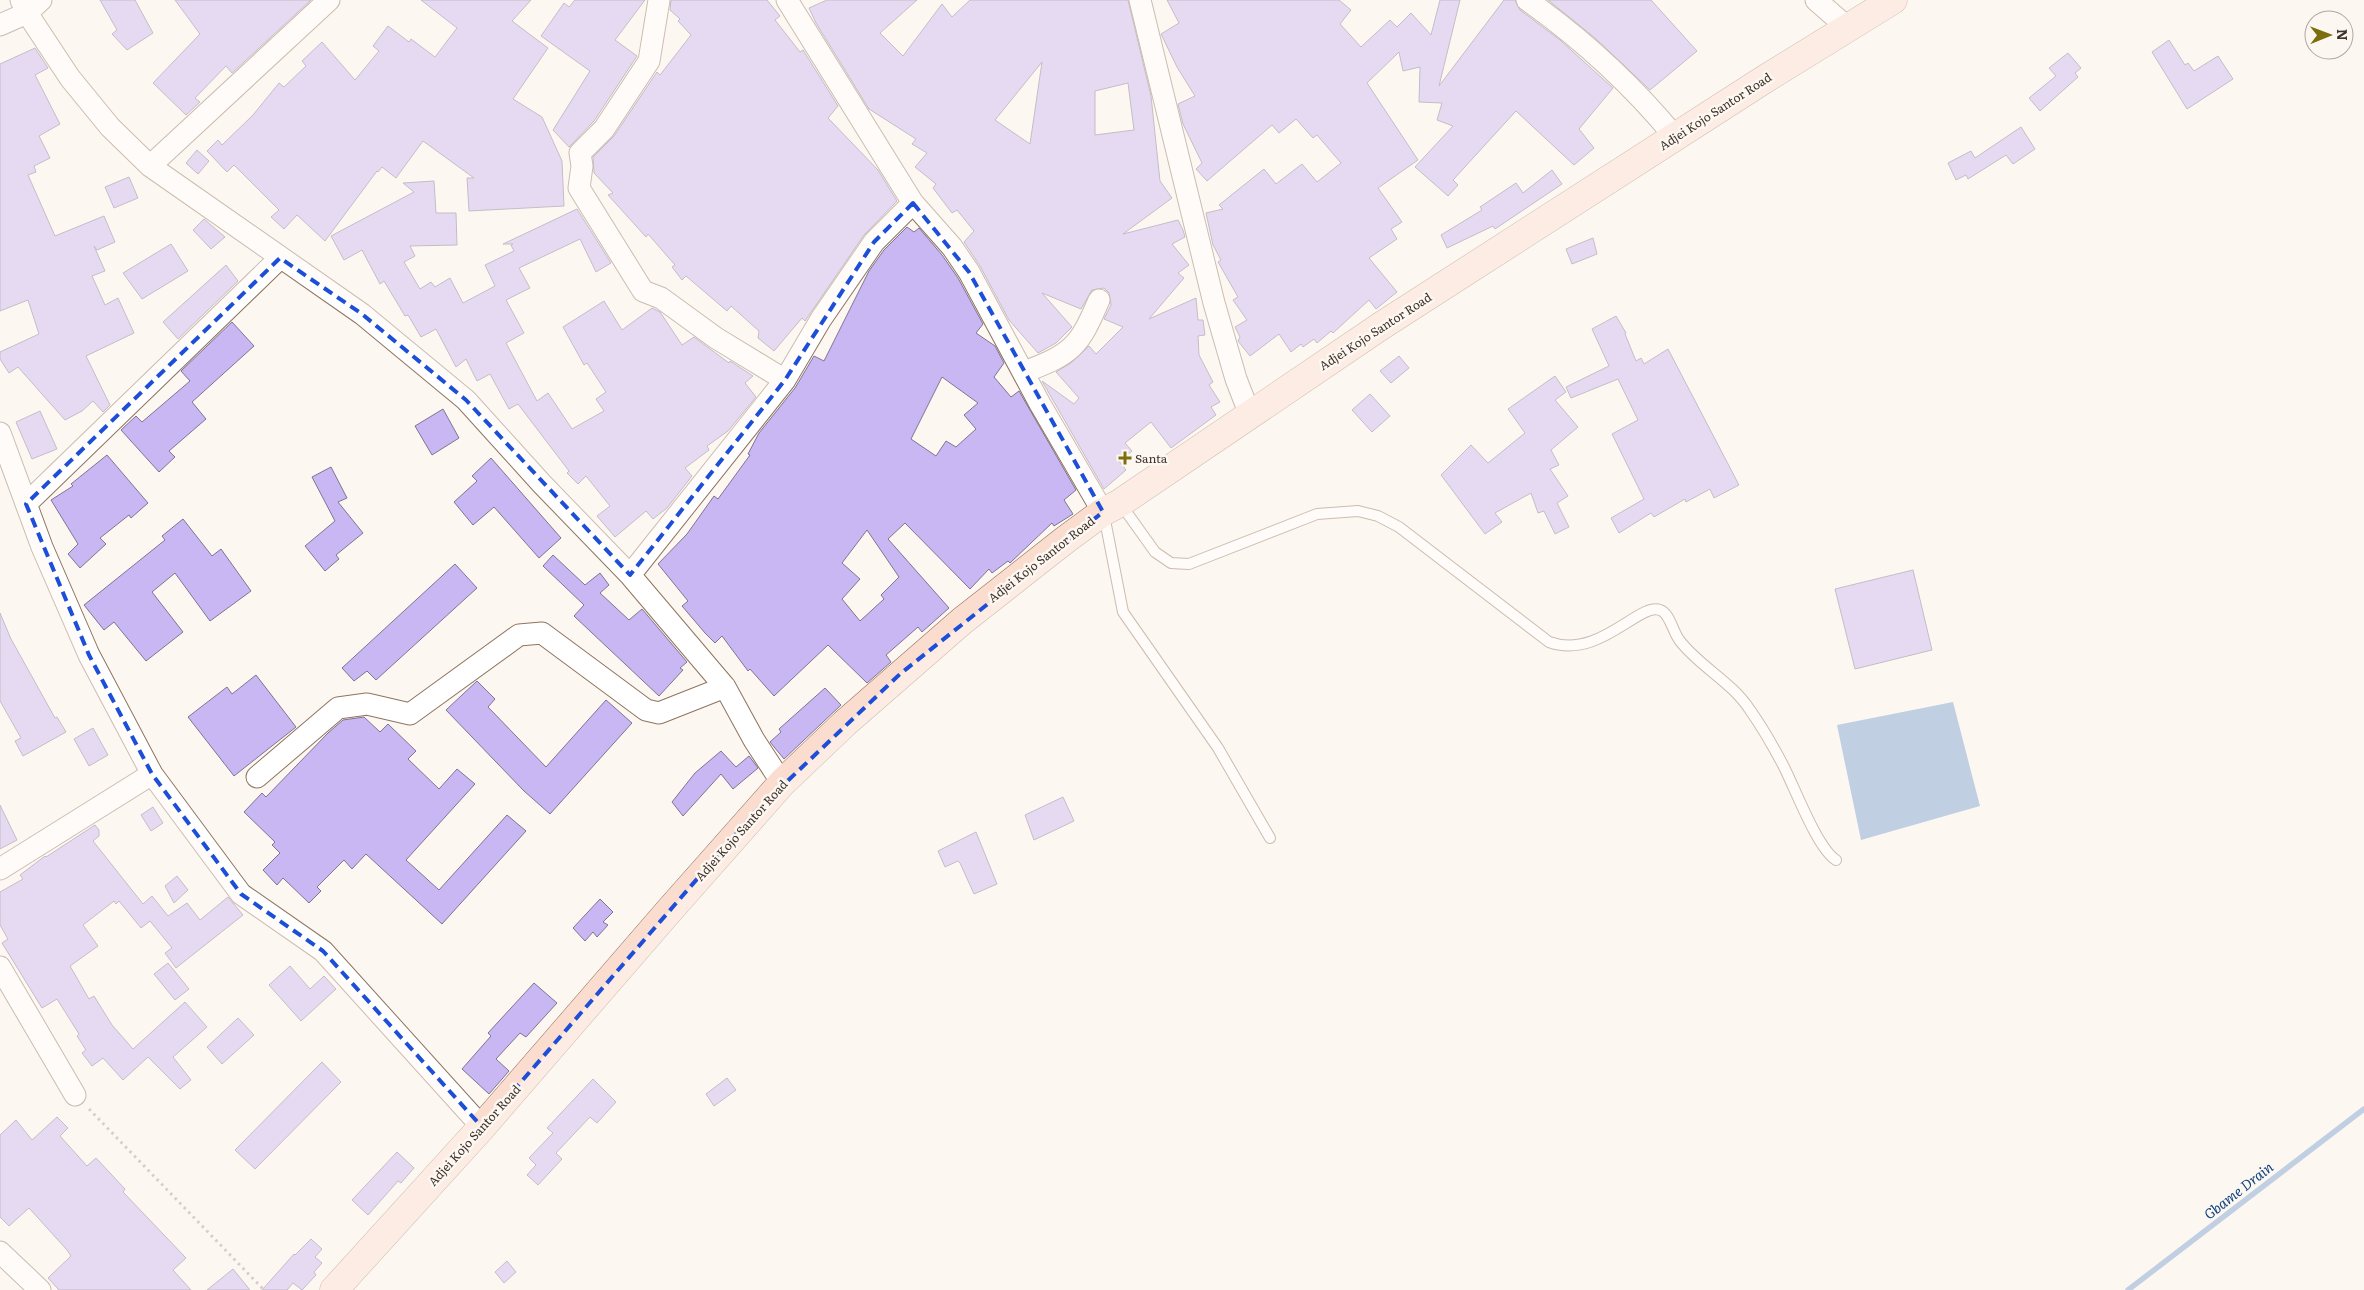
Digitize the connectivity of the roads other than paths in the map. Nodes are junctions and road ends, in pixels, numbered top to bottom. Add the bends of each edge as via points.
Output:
1 (329, 0) edge
2 (659, 0) edge
3 (786, 0) edge
4 (1140, 0) edge
5 (1527, 0) edge
6 (1816, 0) edge
7 (1893, 0) edge
8 (30, 4) edge
9 (0, 25) edge
10 (1848, 28) junction
11 (1676, 137) junction
12 (150, 166) junction
13 (913, 203) junction
14 (280, 258) junction
15 (1099, 300) dead end
16 (1024, 372) junction
17 (785, 380) junction
18 (1250, 415) junction
19 (0, 433) edge
20 (26, 504) junction
21 (1112, 508) junction
22 (630, 575) junction
23 (725, 687) junction
24 (152, 774) junction
25 (257, 777) dead end
26 (782, 783) junction
27 (1270, 838) dead end
28 (1836, 860) dead end
29 (0, 869) edge
30 (0, 967) edge
31 (74, 1094) road end
32 (482, 1127) junction
33 (0, 1252) edge
34 (40, 1290) edge
35 (334, 1290) edge

1 - 12 street
2 - 17 street via 649,61 604,130 580,153 579,188 643,291 661,298 716,338
3 - 13 street
4 - 18 street via 1214,303
5 - 11 street via 1627,84
6 - 10 street
7 - 10 street, Adjei Kojo Santor Road
8 - 9 street
8 - 12 street via 70,78 110,127
10 - 11 street, Adjei Kojo Santor Road
11 - 18 street, Adjei Kojo Santor Road via 1381,326
12 - 14 street
13 - 16 street via 952,246
13 - 17 street via 874,242 821,319
14 - 20 street
14 - 22 street via 362,314 466,400
15 - 16 street via 1087,328 1068,352
16 - 21 street via 1040,404
17 - 22 street
18 - 21 street, Adjei Kojo Santor Road
19 - 20 street
20 - 24 street via 89,655
21 - 26 street, Adjei Kojo Santor Road via 1032,564 927,650
21 - 27 lane via 1123,612 1218,748
21 - 28 lane via 1155,552 1171,563 1189,564 1317,514 1358,511 1378,516 1399,527 1549,642 1560,646 1580,646 1604,638 1640,614 1659,609 1664,612 1679,640 1731,687 1750,709 1824,848
22 - 23 street
23 - 25 street via 659,713 646,710 542,633 519,635 410,714 368,704 338,708
23 - 26 street
24 - 29 street
24 - 32 street via 241,894 323,951
26 - 32 street, Adjei Kojo Santor Road
30 - 31 street
32 - 35 street, Adjei Kojo Santor Road
33 - 34 street

